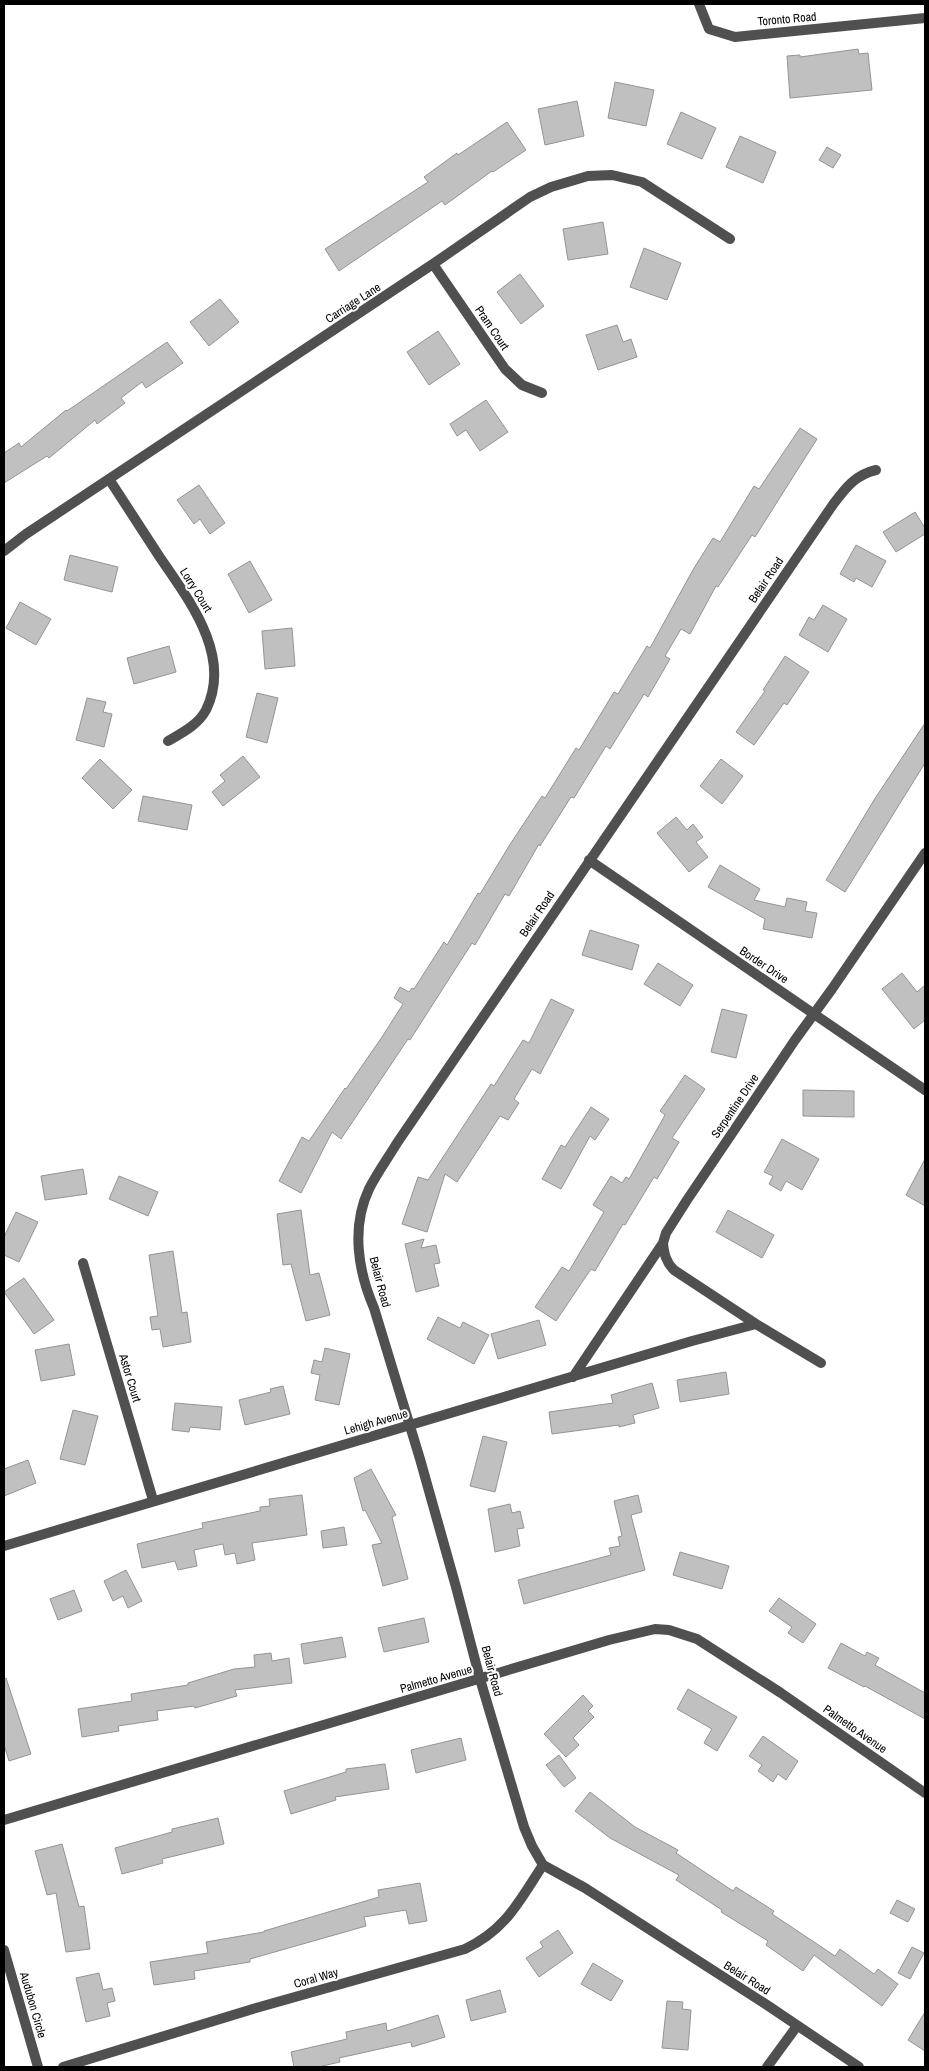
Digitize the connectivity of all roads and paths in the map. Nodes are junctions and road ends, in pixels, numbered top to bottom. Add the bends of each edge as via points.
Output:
1 (699, 4) edge
2 (925, 18) edge
3 (730, 239) dead end
4 (433, 264) junction
5 (542, 393) dead end
6 (876, 470) dead end
7 (109, 479) junction
8 (4, 551) edge
9 (168, 741) dead end
10 (925, 853) edge
11 (589, 860) junction
12 (813, 1015) junction
13 (925, 1090) edge
14 (663, 1243) junction
15 (83, 1263) dead end
16 (756, 1324) junction
17 (822, 1363) dead end
18 (573, 1377) junction
19 (409, 1425) junction
20 (153, 1500) junction
21 (4, 1546) edge
22 (480, 1680) junction
23 (925, 1793) edge
24 (4, 1820) edge
25 (543, 1865) junction
26 (4, 1950) edge
27 (797, 2026) junction
28 (38, 2067) edge
29 (63, 2067) edge
30 (767, 2067) edge
31 (859, 2067) edge

1 - 2 street, Toronto Road via 709,29 735,36
3 - 4 street, Carriage Lane via 642,182 612,175 588,176 550,187 530,197
4 - 5 street, Pram Court via 505,369 522,385
4 - 7 street, Carriage Lane
6 - 11 street, Belair Road via 850,482 832,506
7 - 8 street, Carriage Lane
7 - 9 street, Lorry Court via 197,613 209,644 213,683 206,710 188,730
10 - 12 street, Serpentine Drive
11 - 12 street, Border Drive
11 - 19 street, Belair Road via 368,1190 359,1233 361,1272
12 - 13 street, Border Drive
12 - 14 street, Serpentine Drive via 687,1200
14 - 16 street via 667,1263 674,1270
14 - 18 street, Serpentine Drive
15 - 20 street, Astor Court
16 - 17 street
16 - 18 street, Lehigh Avenue
18 - 19 street, Lehigh Avenue
19 - 20 street, Lehigh Avenue
19 - 22 street, Belair Road
20 - 21 street, Lehigh Avenue
22 - 23 street, Palmetto Avenue via 641,1632 669,1630 684,1633 781,1693
22 - 24 street, Palmetto Avenue
22 - 25 street, Belair Road via 524,1827
25 - 27 street, Belair Road via 585,1888
25 - 29 street, Coral Way via 499,1928 465,1949 265,2005
26 - 28 street, Audubon Circle
27 - 30 street
27 - 31 street, Belair Road

